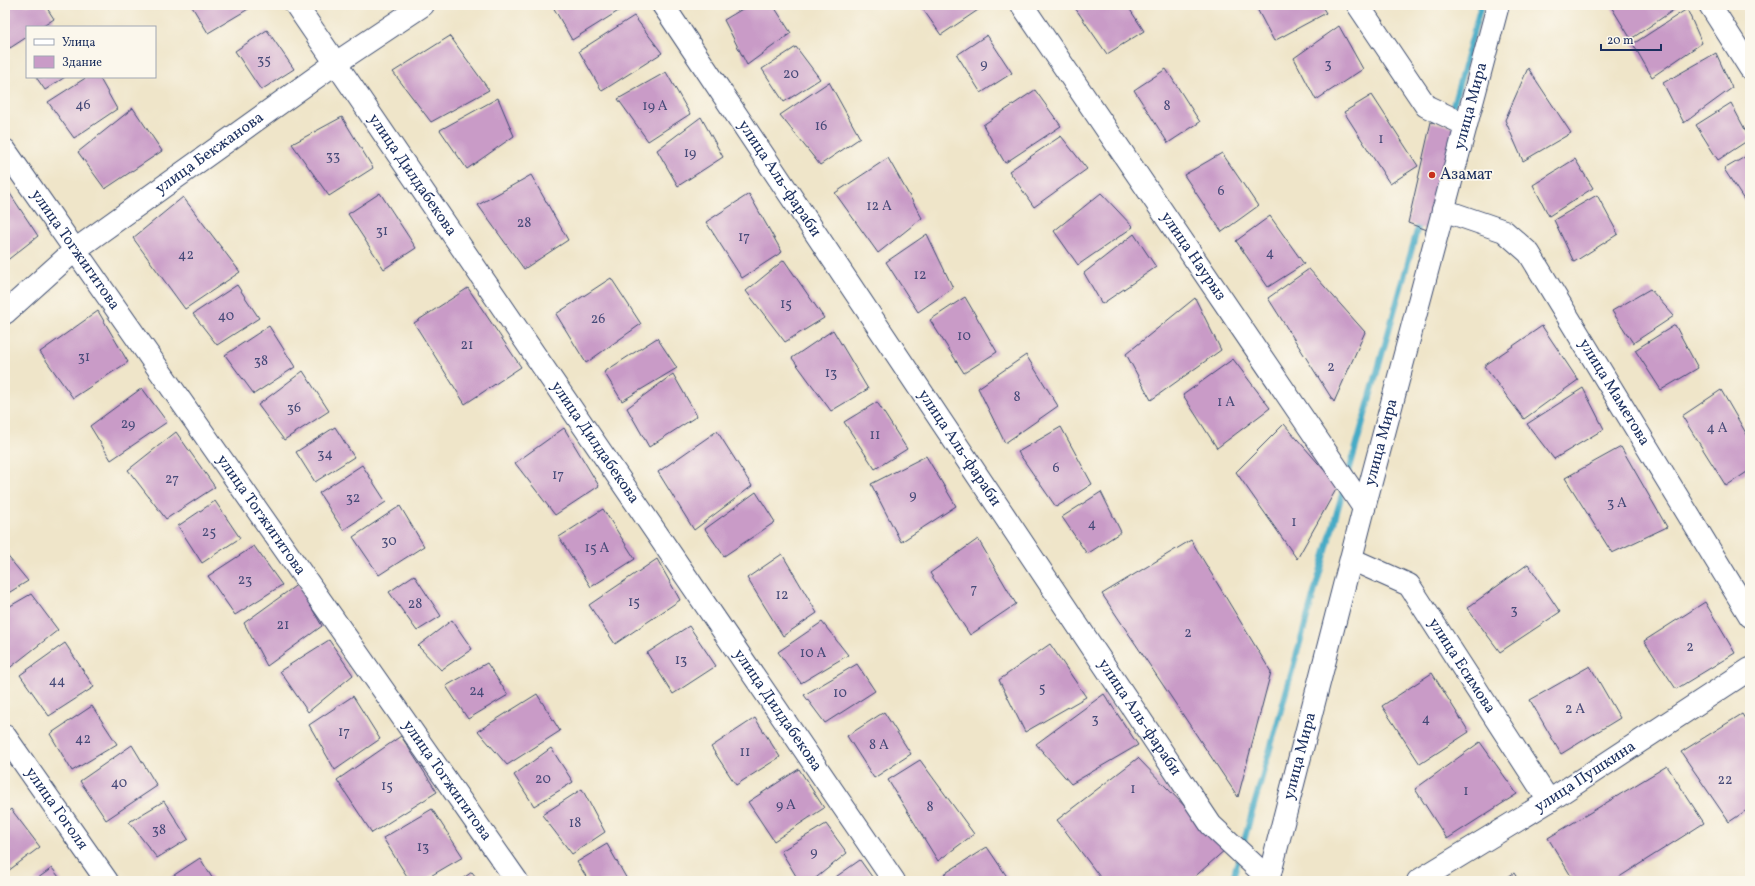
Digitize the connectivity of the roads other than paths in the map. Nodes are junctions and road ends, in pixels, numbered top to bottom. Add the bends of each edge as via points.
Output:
1 (296, 5) edge
2 (423, 5) edge
3 (663, 5) edge
4 (1022, 5) edge
5 (1358, 5) edge
6 (1498, 5) edge
7 (1710, 5) edge
8 (336, 63) junction
9 (1750, 68) edge
10 (1466, 125) junction
11 (5, 150) edge
12 (1442, 210) junction
13 (75, 250) junction
14 (5, 313) edge
15 (1364, 508) junction
16 (1350, 560) junction
17 (1750, 616) edge
18 (1750, 669) edge
19 (5, 736) edge
20 (1549, 801) junction
21 (1268, 880) edge
22 (107, 881) edge
23 (517, 881) edge
24 (894, 881) edge
25 (1418, 881) edge

1 - 8 street, улица Дилдабекова
2 - 8 street, улица Бекжанова
3 - 21 street, улица Аль-фараби via 1211,825
4 - 15 street, улица Наурыз
5 - 10 street via 1426,106
6 - 10 street, улица Мира
7 - 9 street
8 - 13 street, улица Бекжанова
8 - 24 street, улица Дилдабекова
10 - 12 street, улица Мира
11 - 13 street, улица Тогжигитова
12 - 15 street, улица Мира
12 - 17 street, улица Маметова via 1504,231 1529,253
13 - 14 street, улица Бекжанова
13 - 23 street, улица Тогжигитова
15 - 16 street, улица Мира
16 - 20 street, улица Есимова via 1409,585
16 - 21 street, улица Мира
18 - 20 street, улица Пушкина
19 - 22 street, улица Гоголя
20 - 25 street, улица Пушкина

